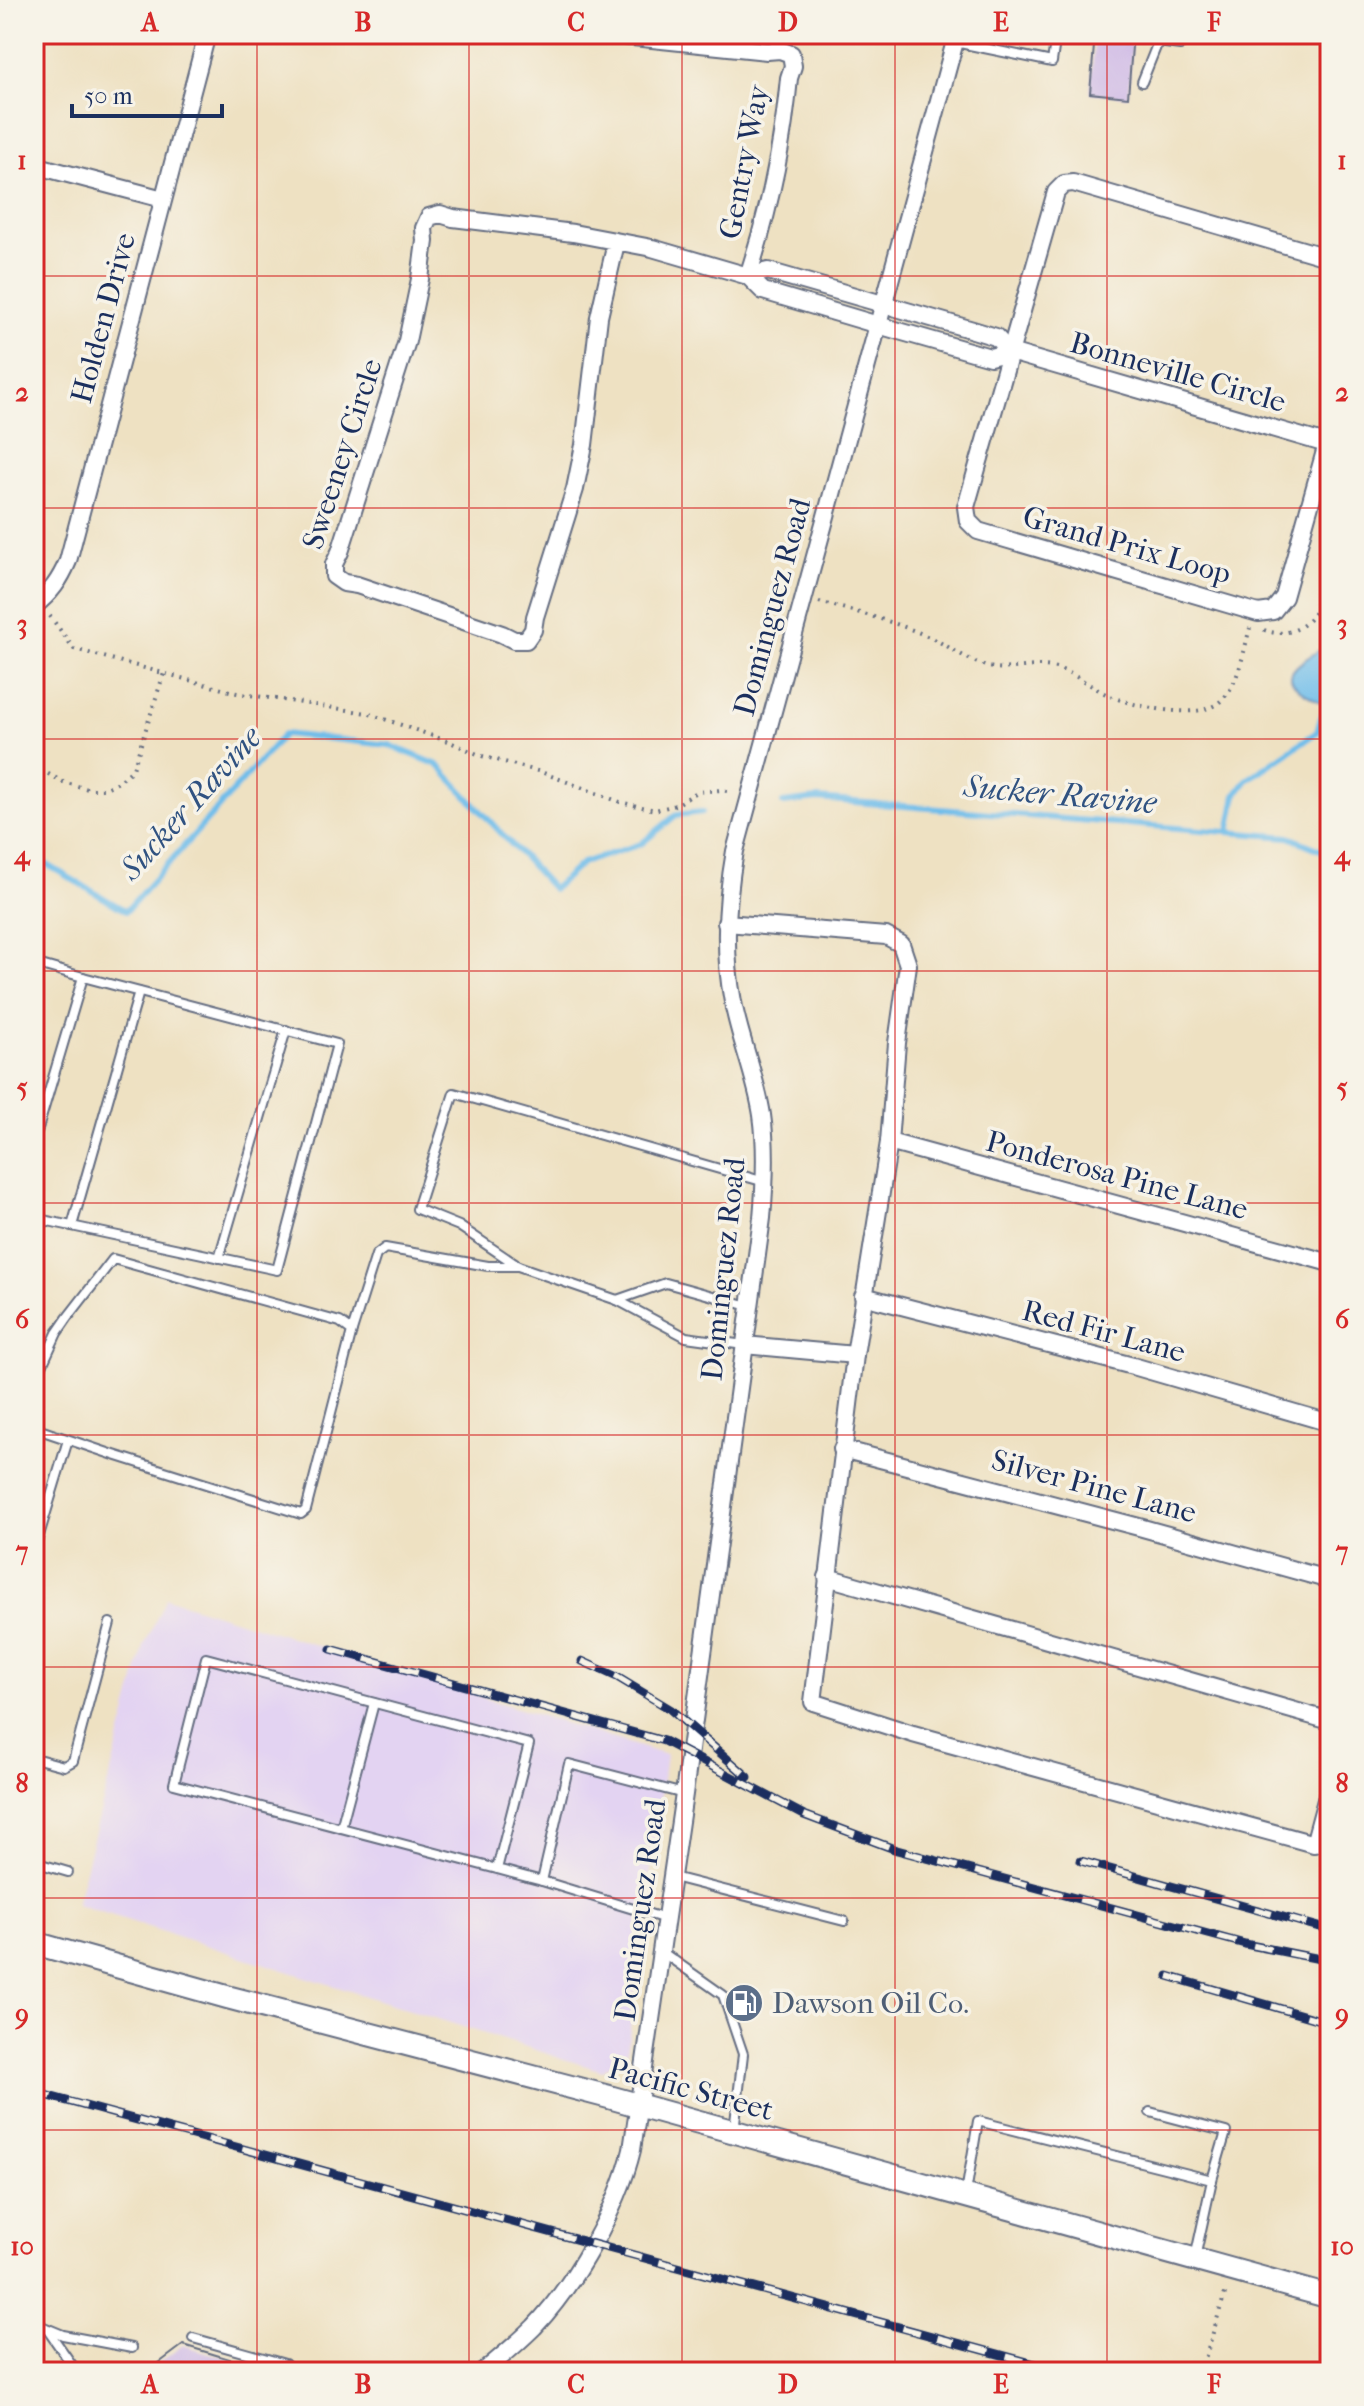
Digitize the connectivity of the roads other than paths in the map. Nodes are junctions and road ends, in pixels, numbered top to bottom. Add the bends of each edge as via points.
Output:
1 (207, 34) edge
2 (604, 34) edge
3 (1056, 34) edge
4 (1181, 34) edge
5 (1288, 34) edge
6 (1330, 36) edge
7 (956, 38) edge
8 (1142, 82) dead end
9 (34, 165) edge
10 (163, 199) junction
11 (616, 243) junction
12 (1330, 258) edge
13 (748, 276) junction
14 (883, 304) junction
15 (878, 325) junction
16 (1010, 352) junction
17 (1329, 444) edge
18 (37, 604) edge
19 (726, 923) junction
20 (34, 963) edge
21 (83, 977) junction
22 (139, 992) junction
23 (286, 1030) junction
24 (34, 1142) edge
25 (889, 1142) junction
26 (765, 1182) junction
27 (34, 1218) edge
28 (72, 1226) junction
29 (219, 1258) junction
30 (1330, 1263) edge
31 (518, 1266) junction
32 (863, 1296) junction
33 (617, 1300) junction
34 (750, 1307) junction
35 (352, 1331) junction
36 (744, 1345) junction
37 (855, 1355) junction
38 (34, 1383) edge
39 (1330, 1423) edge
40 (34, 1428) edge
41 (68, 1440) junction
42 (842, 1449) junction
43 (34, 1552) edge
44 (827, 1577) junction
45 (1330, 1580) edge
46 (110, 1623) dead end
47 (374, 1703) junction
48 (1330, 1721) edge
49 (34, 1758) edge
50 (1330, 1785) edge
51 (684, 1794) junction
52 (341, 1828) junction
53 (35, 1865) edge
54 (497, 1869) junction
55 (68, 1872) dead end
56 (673, 1877) junction
57 (542, 1881) junction
58 (667, 1920) junction
59 (844, 1921) dead end
60 (34, 1943) edge
61 (662, 1952) junction
62 (640, 2106) junction
63 (1150, 2112) dead end
64 (734, 2132) junction
65 (1212, 2180) junction
66 (965, 2196) junction
67 (1194, 2259) junction
68 (1330, 2297) edge
69 (34, 2323) edge
70 (47, 2328) junction
71 (193, 2338) dead end
72 (132, 2348) dead end
73 (77, 2372) edge
74 (291, 2372) edge
75 (483, 2372) edge

1 - 10 street, Holden Drive
2 - 13 street, Gentry Way via 791,54 780,155
3 - 7 lane via 1052,62
4 - 8 lane via 1180,45 1158,42
5 - 6 lane
7 - 14 street, Dominguez Road
9 - 10 street
10 - 18 street, Holden Drive via 68,561 60,581
11 - 11 street, Sweeney Circle via 440,214 429,217 407,341 334,576 526,640 575,489 599,317
11 - 13 street, Sweeney Circle
12 - 16 street via 1064,184 1056,192
13 - 14 street, Sweeney Circle via 768,271
13 - 15 street, Sweeney Circle via 763,291
14 - 15 street, Dominguez Road
14 - 16 street, Bonneville Circle via 996,337
15 - 16 street, Bonneville Circle via 990,357
15 - 19 street, Dominguez Road via 735,851
16 - 17 street, Bonneville Circle
16 - 17 street, Grand Prix Loop via 966,507 968,521 978,531 1258,613 1273,611 1284,597
19 - 25 street via 886,936 901,944 908,965
19 - 26 street, Dominguez Road via 733,1004 762,1116
20 - 21 lane
21 - 22 lane
21 - 24 lane
22 - 23 lane
22 - 28 lane
23 - 29 lane
23 - 29 lane via 337,1044 277,1270
25 - 30 street, Ponderosa Pine Lane
25 - 32 street
26 - 31 lane via 454,1093 417,1209 459,1226
26 - 34 street, Dominguez Road
27 - 28 lane
28 - 29 lane
31 - 33 lane
31 - 35 lane via 488,1266 385,1248 376,1255
32 - 37 street
32 - 39 street, Red Fir Lane
33 - 34 lane via 666,1283
33 - 36 lane via 686,1337
34 - 36 street, Dominguez Road
35 - 38 lane via 340,1322 113,1259 57,1333
35 - 41 lane via 301,1514
36 - 37 street
36 - 51 street, Dominguez Road
37 - 42 street
40 - 41 lane
41 - 43 lane
42 - 44 street
42 - 45 street, Silver Pine Lane
44 - 48 street
44 - 50 street via 813,1702 1314,1844
46 - 49 lane via 73,1761 64,1766
47 - 52 lane
47 - 52 lane via 206,1658 174,1784
47 - 54 lane via 529,1744
51 - 56 street, Dominguez Road
51 - 57 lane via 569,1764
52 - 54 lane
53 - 55 lane
54 - 57 lane
56 - 58 street, Dominguez Road
56 - 59 lane
57 - 58 lane
58 - 61 street, Dominguez Road
60 - 62 main road, Pacific Street
61 - 62 street, Dominguez Road
61 - 64 lane via 723,1995 743,2054
62 - 64 main road, Pacific Street
62 - 75 street, Dominguez Road via 629,2163 583,2260 536,2325
63 - 65 lane via 1226,2132
64 - 66 main road, Pacific Street
65 - 66 lane via 978,2121
65 - 67 lane
66 - 67 main road, Pacific Street
67 - 68 main road, Pacific Street
69 - 70 lane
70 - 72 lane
70 - 73 lane
71 - 74 lane via 285,2364

